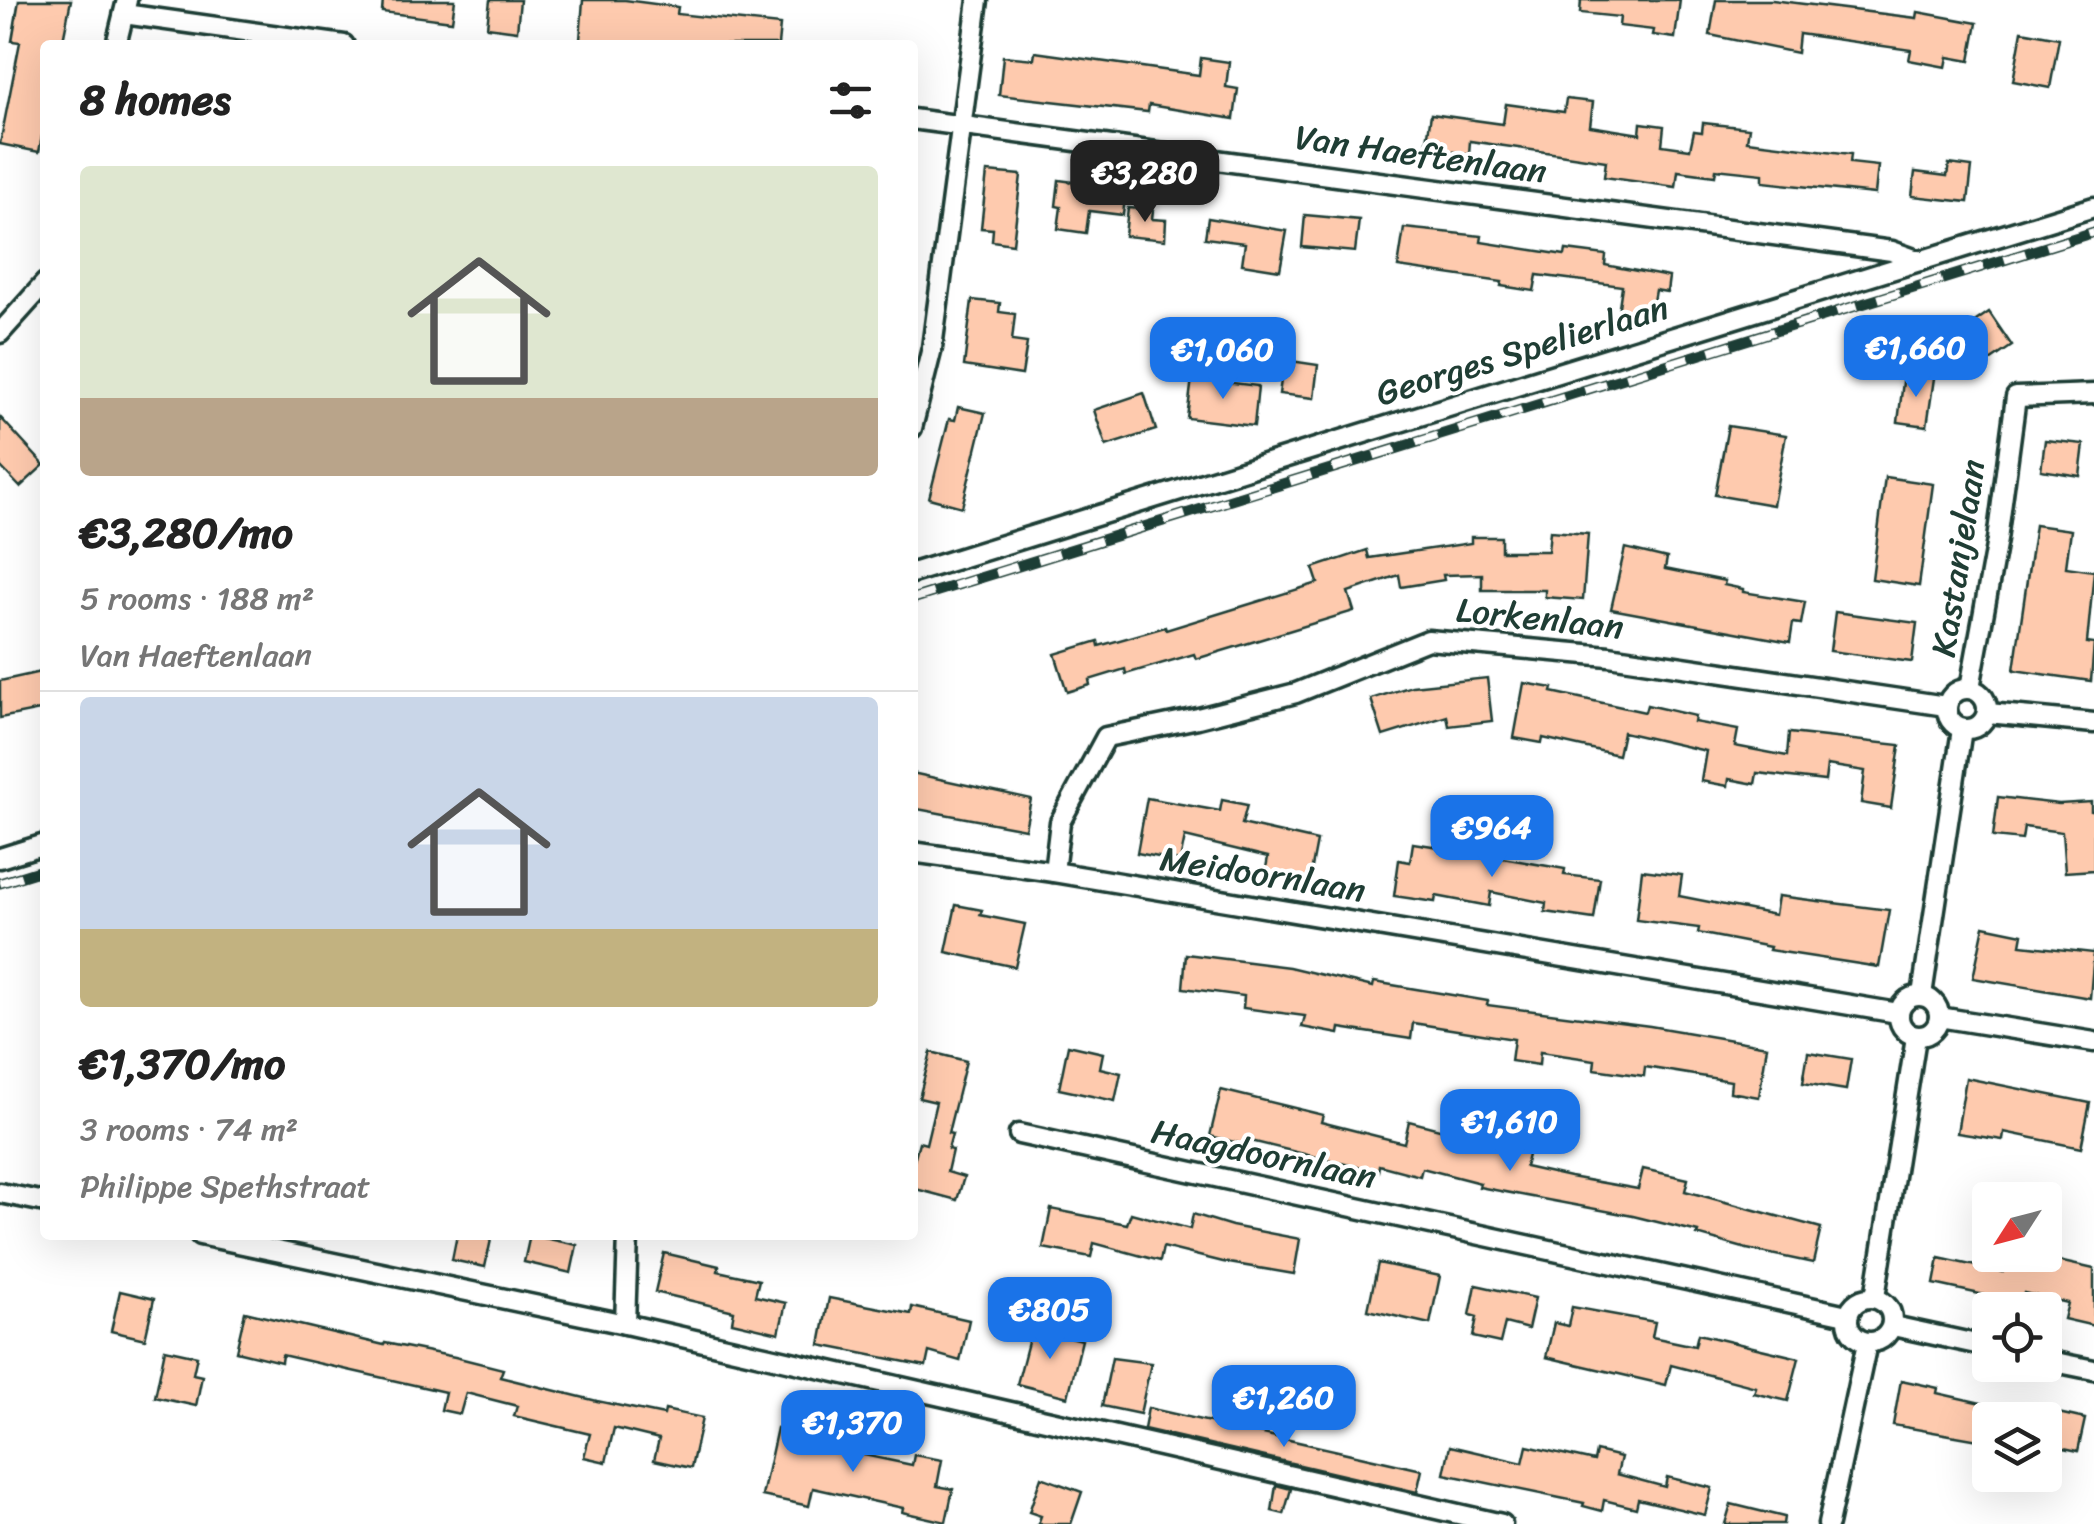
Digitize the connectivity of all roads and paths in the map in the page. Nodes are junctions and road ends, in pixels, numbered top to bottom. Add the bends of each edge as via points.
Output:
1 (978, 0) edge
2 (126, 7) edge
3 (117, 40) edge
4 (315, 40) edge
5 (918, 120) edge
6 (959, 124) junction
7 (2094, 207) edge
8 (1920, 262) junction
9 (40, 289) edge
10 (0, 333) edge
11 (2094, 394) edge
12 (918, 404) edge
13 (918, 571) edge
14 (1970, 688) junction
15 (1946, 706) junction
16 (1988, 713) junction
17 (2094, 724) edge
18 (1962, 729) junction
19 (40, 846) edge
20 (918, 853) edge
21 (0, 858) edge
22 (1054, 872) junction
23 (1922, 995) junction
24 (1898, 1013) junction
25 (1940, 1017) junction
26 (1916, 1037) junction
27 (2094, 1042) edge
28 (1019, 1134) dead end
29 (0, 1193) edge
30 (40, 1201) edge
31 (224, 1240) edge
32 (628, 1240) edge
33 (1875, 1296) junction
34 (1846, 1316) junction
35 (625, 1324) junction
36 (1893, 1326) junction
37 (1867, 1343) junction
38 (1972, 1344) edge
39 (2062, 1363) edge
40 (2094, 1370) edge
41 (1502, 1524) edge
42 (1828, 1524) edge

1 - 6 street
2 - 3 street
2 - 4 street
5 - 6 street, Van Haeftenlaan
6 - 8 street, Van Haeftenlaan via 1892,251
6 - 12 street via 932,348
7 - 8 street, Georges Spelierlaan
8 - 13 street, Georges Spelierlaan
9 - 10 street
11 - 14 street, Kastanjelaan via 2016,397
14 - 15 street via 1956,691
14 - 16 street via 1984,696
15 - 18 street
15 - 22 street, Lorkenlaan via 1609,656 1428,640 1296,692 1106,737 1060,822
16 - 17 street
16 - 18 street via 1977,728
18 - 23 street
19 - 21 street
20 - 22 street, Meidoornlaan
22 - 24 street, Meidoornlaan
23 - 24 street via 1907,998
23 - 25 street
24 - 26 street via 1902,1028
25 - 26 street via 1932,1032
25 - 27 street
26 - 33 street
28 - 34 street, Haagdoornlaan
29 - 30 street
31 - 35 street
32 - 35 street
33 - 34 street via 1857,1300
33 - 36 street via 1889,1306
34 - 37 street via 1850,1332
35 - 41 street
36 - 37 street via 1884,1339
36 - 38 street
37 - 42 street
39 - 40 street

